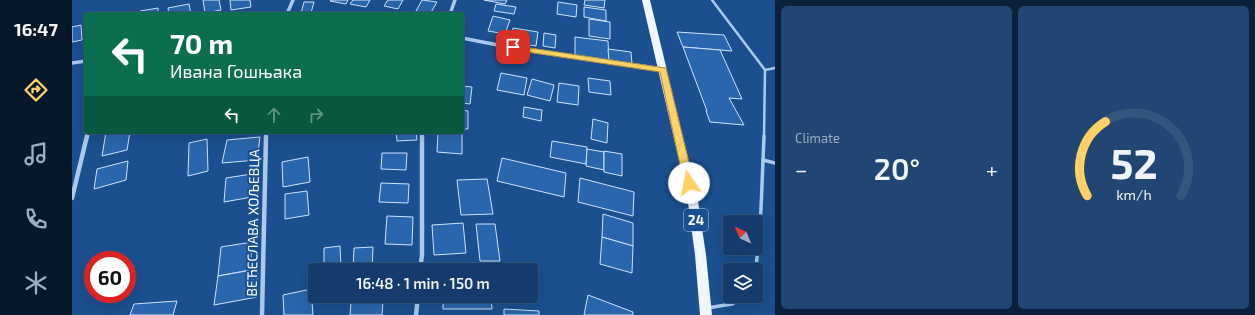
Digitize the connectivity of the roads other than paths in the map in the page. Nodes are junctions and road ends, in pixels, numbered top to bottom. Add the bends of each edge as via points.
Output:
1 (294, 0) edge
2 (454, 0) edge
3 (646, 0) edge
4 (712, 0) edge
5 (288, 12) edge
6 (451, 12) edge
7 (464, 38) edge
8 (84, 60) edge
9 (72, 63) edge
10 (775, 68) edge
11 (663, 70) junction
12 (765, 70) junction
13 (88, 134) edge
14 (266, 134) edge
15 (422, 134) edge
16 (763, 160) junction
17 (775, 163) edge
18 (72, 198) edge
19 (421, 263) edge
20 (757, 263) edge
21 (417, 303) edge
22 (737, 303) edge
23 (706, 311) edge
24 (262, 315) edge
25 (416, 315) edge

1 - 5 street
2 - 6 street
3 - 11 main road, 24
4 - 12 lane
7 - 11 street
8 - 9 street
10 - 12 lane
11 - 23 main road, 24 via 693,202 701,252
12 - 16 lane
13 - 18 street
14 - 24 street, ВЕЋЕСЛАВА ХОЉЕВЦА
15 - 19 street
16 - 17 lane
16 - 20 lane
21 - 25 street
22 - 23 lane

